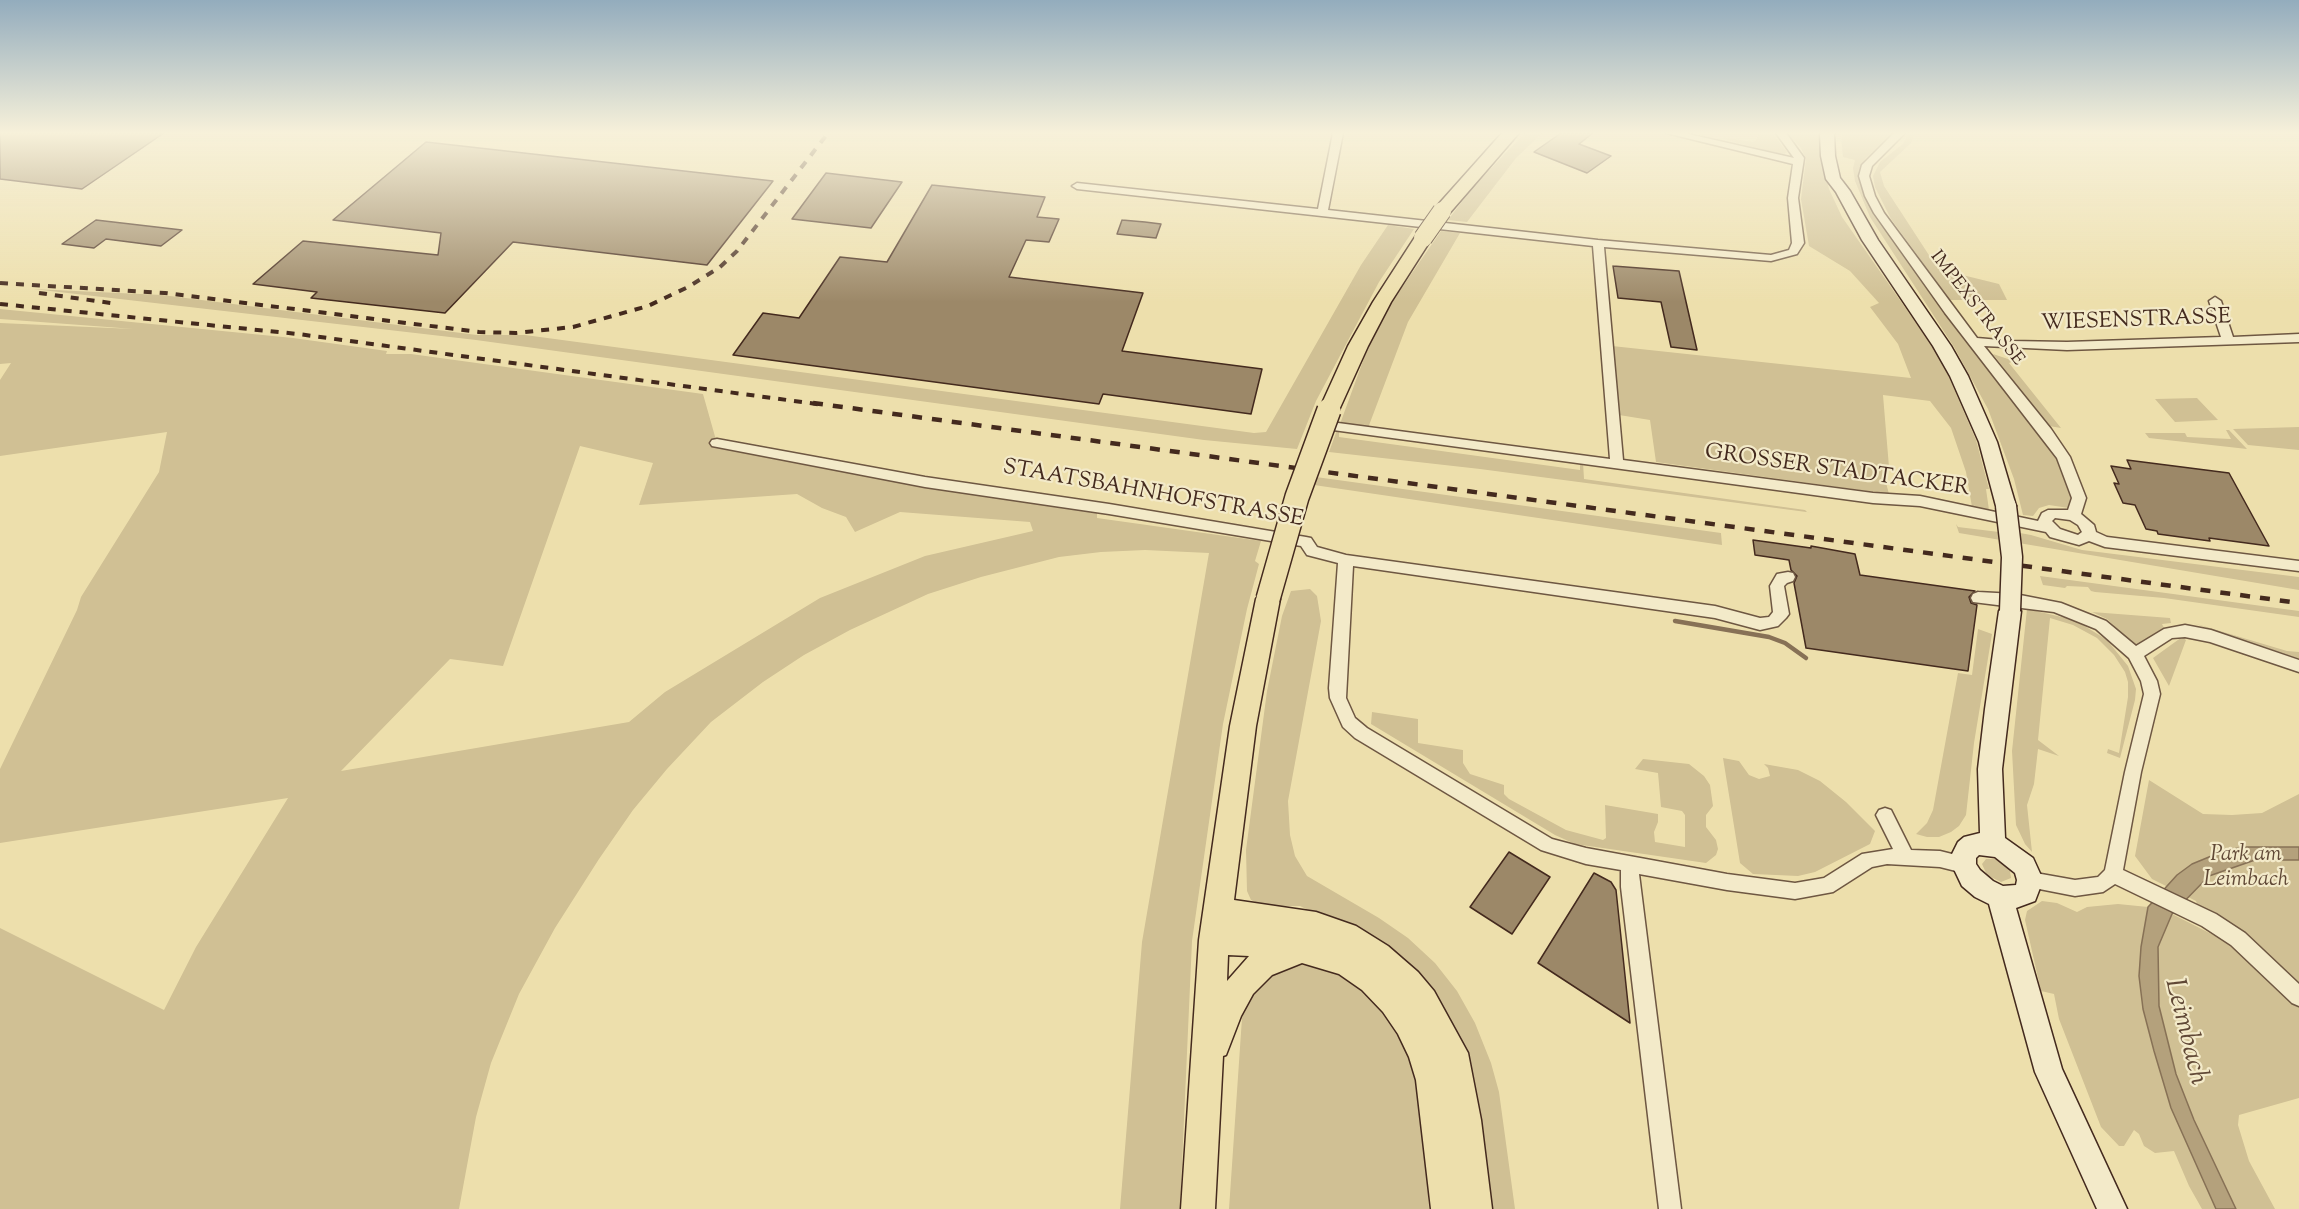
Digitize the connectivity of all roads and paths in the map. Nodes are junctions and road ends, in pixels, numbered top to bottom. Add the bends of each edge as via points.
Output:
1 (1107, 189) edge
2 (1328, 189) edge
3 (1460, 189) edge
4 (1794, 189) edge
5 (1868, 189) edge
6 (1843, 191) edge
7 (1323, 214) junction
8 (1598, 243) junction
9 (2215, 301) dead end
10 (2299, 338) edge
11 (2228, 340) junction
12 (1974, 341) junction
13 (1333, 418) junction
14 (717, 443) dead end
15 (1617, 463) junction
16 (2073, 516) junction
17 (2049, 528) junction
18 (2089, 536) junction
19 (1346, 560) junction
20 (2299, 566) edge
21 (1788, 578) dead end
22 (1978, 598) dead end
23 (2134, 654) junction
24 (2299, 666) edge
25 (1885, 815) dead end
26 (1993, 845) junction
27 (1905, 856) junction
28 (1630, 864) junction
29 (1964, 865) junction
30 (2113, 874) junction
31 (2030, 880) junction
32 (2000, 897) junction
33 (1216, 926) junction
34 (1304, 949) junction
35 (2299, 997) edge
36 (1206, 1065) junction
37 (1198, 1209) edge
38 (1448, 1209) edge
39 (1475, 1209) edge
40 (1670, 1209) edge
41 (2112, 1209) edge

1 - 7 street
2 - 7 street
3 - 13 main road, bridge via 1382,302 1358,346
4 - 8 street via 1798,243 1787,255 1761,258
5 - 12 street, IMPEXSTRASSE via 1879,213
6 - 26 street, bridge via 1870,240 1959,376 1988,442 2006,506 2012,557 2010,611 1990,769
7 - 8 street
8 - 15 street
9 - 11 street
10 - 11 street, WIESENSTRASSE
11 - 12 street, WIESENSTRASSE via 2038,346
12 - 16 street, IMPEXSTRASSE via 2063,457 2079,498
13 - 15 street, GROSSER STADTACKER
13 - 33 main road, bridge via 1297,497 1268,599 1243,726
14 - 19 street, STAATSBAHNHOFSTRASSE via 925,482 1306,542 1312,552
15 - 17 street, GROSSER STADTACKER via 1920,501
16 - 17 street via 2053,513 2045,522
16 - 18 street via 2089,529
17 - 18 street via 2071,540
18 - 20 street via 2105,542
19 - 21 street, STAATSBAHNHOFSTRASSE via 1715,612 1760,624 1773,622 1781,614 1777,586 1782,578
19 - 28 street via 1336,688 1349,722 1361,733 1547,845
22 - 23 street via 2036,603 2078,614 2114,634
23 - 24 street via 2169,633 2185,631
23 - 30 street via 2151,694
25 - 27 street
26 - 29 street via 1973,845 1963,856
26 - 31 street via 2018,859
27 - 28 street via 1868,860 1827,886 1795,891
27 - 29 street
28 - 40 street
29 - 32 street via 1977,884
30 - 31 street via 2103,884 2075,888
30 - 35 street via 2198,912 2238,939
31 - 32 street via 2026,893
32 - 41 street via 2049,1072
33 - 34 main road
33 - 36 main road
33 - 39 main road via 1316,926 1345,936 1377,956 1407,982 1423,1001 1452,1053 1466,1120
34 - 36 main road via 1261,965 1242,984
34 - 38 main road via 1348,963 1373,980 1409,1023 1432,1080
36 - 37 main road

